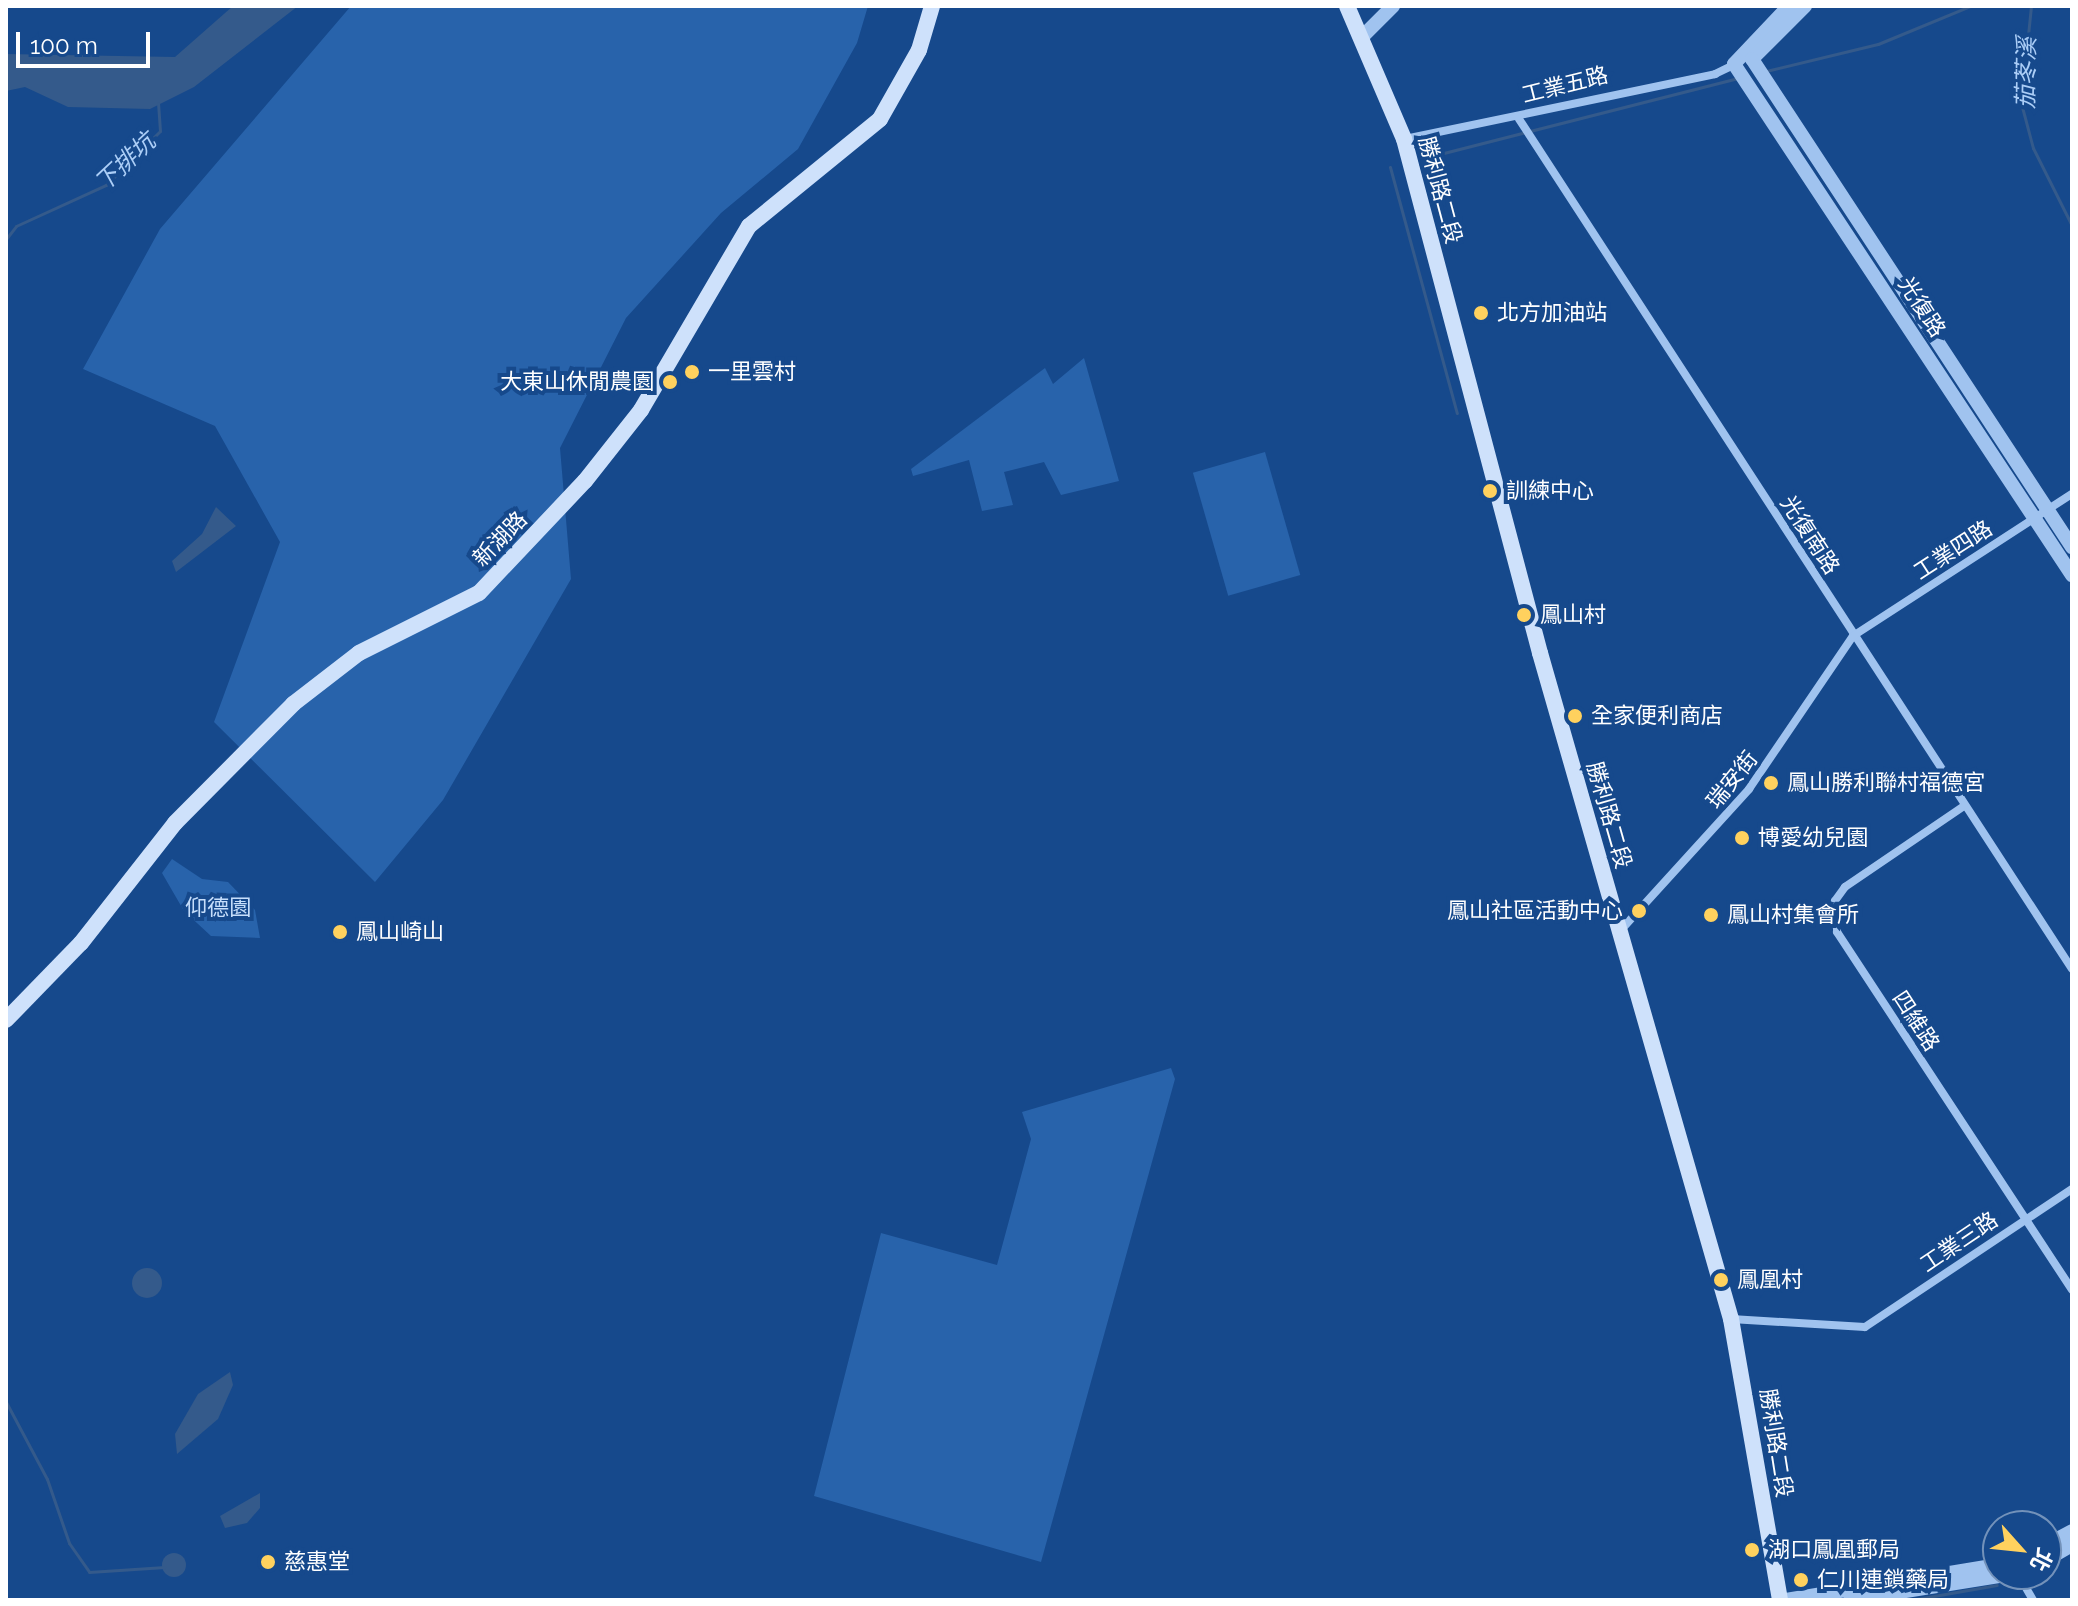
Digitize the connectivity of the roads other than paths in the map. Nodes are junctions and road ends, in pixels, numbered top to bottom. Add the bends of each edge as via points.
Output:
1 (932, 6) edge
2 (1347, 6) edge
3 (1393, 6) edge
4 (1789, 6) edge
5 (1805, 6) edge
6 (1365, 34) junction
7 (1752, 59) junction
8 (1734, 64) junction
9 (1519, 119) junction
10 (1404, 139) junction
11 (2072, 494) edge
12 (2041, 514) junction
13 (2072, 547) edge
14 (2072, 575) edge
15 (1853, 636) junction
16 (1964, 806) junction
17 (1620, 931) junction
18 (2072, 969) edge
19 (6, 1020) edge
20 (2072, 1189) edge
21 (2026, 1219) junction
22 (2072, 1290) edge
23 (1731, 1319) junction
24 (1982, 1568) edge
25 (1982, 1579) edge
26 (1783, 1600) edge
27 (1850, 1600) edge

1 - 19 main road, 新湖路 via 919,50 880,119 749,226 641,410 585,481 479,593 359,653 293,704 175,823 81,943
2 - 6 main road, 勝利路二段
3 - 6 street
4 - 8 street
5 - 7 street, 工業五路
6 - 10 main road, 勝利路二段
7 - 8 street, 工業五路
7 - 12 street, 光復路
8 - 9 street, 工業五路
8 - 12 street, 光復路
9 - 10 street, 工業五路
9 - 15 street, 光復南路
10 - 17 main road, 勝利路二段
11 - 12 street, 工業四路
12 - 13 street, 光復路
12 - 14 street, 光復路
12 - 15 street, 工業四路
15 - 16 street, 光復南路
15 - 17 street, 瑞安街 via 1749,789
16 - 18 street, 光復南路
16 - 21 street, 四維路 via 1845,887 1833,915 1837,932
17 - 23 main road, 勝利路二段
20 - 21 street, 工業三路
21 - 22 street, 四維路
21 - 23 street, 工業三路 via 1865,1327
23 - 26 main road, 勝利路二段
24 - 26 street
25 - 27 street

